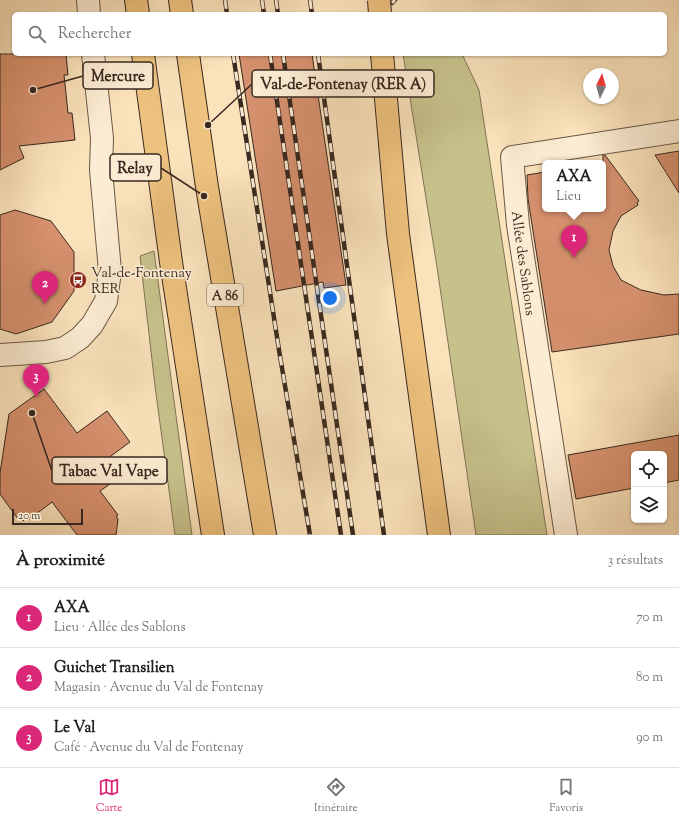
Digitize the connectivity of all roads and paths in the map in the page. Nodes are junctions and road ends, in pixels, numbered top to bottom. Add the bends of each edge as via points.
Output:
1 (88, 0) edge
2 (136, 0) edge
3 (180, 0) edge
4 (379, 0) edge
5 (89, 12) edge
6 (138, 12) edge
7 (182, 12) edge
8 (380, 12) edge
9 (93, 56) edge
10 (143, 56) edge
11 (188, 56) edge
12 (382, 58) edge
13 (679, 131) edge
14 (0, 355) edge
15 (213, 535) edge
16 (265, 535) edge
17 (438, 535) edge
18 (566, 535) edge

1 - 5 street
2 - 6 highway
3 - 7 highway
4 - 8 highway, bridge
9 - 14 street via 102,138 100,170 110,271 106,301 80,338 65,348
10 - 15 highway via 171,262
11 - 16 highway, A 86 via 207,186
12 - 17 highway via 398,234
13 - 18 street, Allée des Sablons via 512,157 519,233

